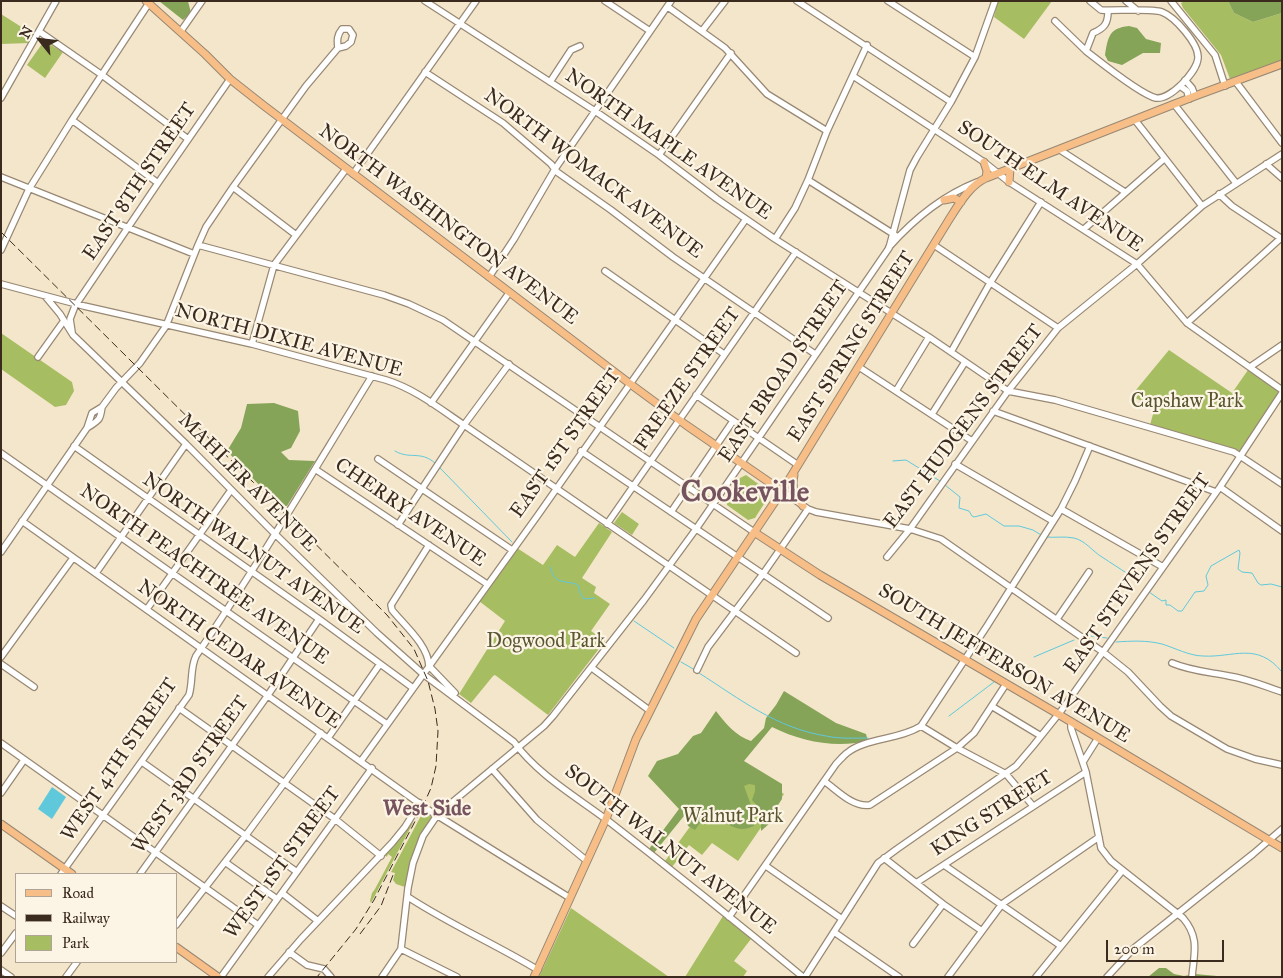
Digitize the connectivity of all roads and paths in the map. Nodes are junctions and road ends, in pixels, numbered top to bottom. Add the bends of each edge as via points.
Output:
1 (56, 1) edge
2 (202, 1) edge
3 (425, 1) edge
4 (476, 1) edge
5 (605, 1) edge
6 (724, 1) edge
7 (797, 1) edge
8 (888, 1) edge
9 (995, 1) edge
10 (1090, 1) edge
11 (1126, 1) edge
12 (1171, 1) edge
13 (147, 2) edge
14 (670, 4) edge
15 (1108, 11) junction
16 (1138, 11) junction
17 (1055, 21) dead end
18 (460, 24) junction
19 (650, 31) junction
20 (702, 31) junction
21 (40, 32) junction
22 (181, 32) junction
23 (867, 45) junction
24 (580, 46) dead end
25 (338, 48) dead end
26 (1086, 51) junction
27 (731, 53) junction
28 (975, 57) junction
29 (1282, 64) edge
30 (425, 72) junction
31 (102, 75) junction
32 (853, 76) junction
33 (230, 79) junction
34 (1185, 80) junction
35 (550, 82) junction
36 (1236, 82) junction
37 (1180, 86) junction
38 (1225, 86) junction
39 (1192, 97) junction
40 (1, 98) edge
41 (951, 102) junction
42 (1174, 104) junction
43 (595, 111) junction
44 (281, 119) junction
45 (72, 120) junction
46 (1135, 120) junction
47 (934, 128) junction
48 (827, 131) junction
49 (188, 139) junction
50 (1282, 143) edge
51 (1060, 150) junction
52 (1282, 154) edge
53 (659, 155) junction
54 (1164, 159) junction
55 (984, 162) junction
56 (1266, 164) junction
57 (346, 169) junction
58 (555, 169) junction
59 (1010, 169) junction
60 (998, 173) junction
61 (353, 174) junction
62 (1, 177) edge
63 (1282, 178) edge
64 (984, 179) junction
65 (808, 180) junction
66 (1009, 182) junction
67 (158, 183) junction
68 (1236, 183) junction
69 (233, 187) junction
70 (29, 189) junction
71 (1125, 192) junction
72 (1219, 194) junction
73 (944, 200) junction
74 (961, 202) junction
75 (1041, 202) junction
76 (1202, 206) junction
77 (746, 219) junction
78 (127, 228) junction
79 (1084, 229) junction
80 (892, 233) junction
81 (296, 235) junction
82 (898, 237) junction
83 (775, 239) junction
84 (1281, 239) edge
85 (198, 245) junction
86 (934, 245) junction
87 (888, 248) junction
88 (1, 250) edge
89 (796, 252) junction
90 (194, 254) junction
91 (1137, 264) junction
92 (274, 265) junction
93 (605, 271) dead end
94 (489, 277) junction
95 (703, 278) junction
96 (1, 284) edge
97 (990, 284) junction
98 (508, 292) junction
99 (858, 292) junction
100 (46, 296) junction
101 (64, 301) junction
102 (77, 304) junction
103 (754, 313) junction
104 (892, 314) junction
105 (70, 319) junction
106 (674, 319) junction
107 (64, 322) junction
108 (1187, 323) junction
109 (166, 326) junction
110 (1058, 328) junction
111 (73, 335) junction
112 (929, 337) junction
113 (474, 340) junction
114 (252, 344) junction
115 (1282, 345) edge
116 (951, 352) junction
117 (724, 354) junction
118 (815, 354) junction
119 (38, 357) dead end
120 (965, 362) junction
121 (508, 364) junction
122 (859, 367) junction
123 (1250, 367) junction
124 (372, 376) junction
125 (121, 382) junction
126 (629, 383) junction
127 (896, 391) junction
128 (1008, 391) junction
129 (1282, 392) edge
130 (696, 395) junction
131 (431, 403) junction
132 (102, 407) junction
133 (993, 411) junction
134 (932, 414) junction
135 (679, 420) junction
136 (733, 421) junction
137 (464, 425) junction
138 (598, 426) junction
139 (87, 428) junction
140 (758, 438) junction
141 (972, 441) junction
142 (186, 444) junction
143 (74, 446) junction
144 (717, 446) junction
145 (1090, 446) junction
146 (581, 451) junction
147 (1, 454) edge
148 (1241, 456) junction
149 (378, 459) dead end
150 (650, 461) junction
151 (741, 463) junction
152 (955, 464) junction
153 (798, 465) junction
154 (315, 468) junction
155 (794, 472) junction
156 (1282, 484) edge
157 (47, 485) junction
158 (632, 486) junction
159 (688, 487) junction
160 (422, 488) junction
161 (556, 488) junction
162 (231, 490) junction
163 (1218, 490) junction
164 (782, 491) junction
165 (148, 499) junction
166 (713, 504) junction
167 (806, 508) junction
168 (1061, 509) junction
169 (670, 512) junction
170 (22, 521) junction
171 (1053, 521) junction
172 (607, 524) junction
173 (398, 525) junction
174 (696, 529) junction
175 (910, 529) junction
176 (1282, 531) edge
177 (754, 532) junction
178 (274, 533) junction
179 (200, 535) junction
180 (121, 538) junction
181 (429, 545) junction
182 (780, 549) junction
183 (512, 550) junction
184 (1, 552) edge
185 (736, 557) junction
186 (888, 557) dead end
187 (73, 558) junction
188 (669, 567) junction
189 (1163, 567) junction
190 (252, 572) junction
191 (1089, 572) dead end
192 (96, 573) junction
193 (173, 573) junction
194 (763, 574) junction
195 (487, 584) junction
196 (1011, 588) junction
197 (711, 595) junction
198 (147, 609) junction
199 (227, 611) junction
200 (735, 611) junction
201 (828, 618) dead end
202 (1057, 619) junction
203 (319, 620) junction
204 (202, 648) junction
205 (1103, 652) junction
206 (796, 653) dead end
207 (1, 657) edge
208 (293, 658) junction
209 (965, 660) junction
210 (1172, 663) dead end
211 (1, 664) edge
212 (380, 664) junction
213 (429, 666) junction
214 (592, 668) junction
215 (697, 670) dead end
216 (423, 674) junction
217 (1006, 684) junction
218 (34, 687) dead end
219 (413, 688) junction
220 (1282, 692) edge
221 (268, 695) junction
222 (354, 700) junction
223 (469, 707) junction
224 (993, 707) junction
225 (179, 708) junction
226 (649, 710) junction
227 (1058, 714) junction
228 (1071, 722) junction
229 (387, 724) junction
230 (921, 726) junction
231 (321, 733) junction
232 (1041, 736) junction
233 (328, 738) junction
234 (1098, 738) junction
235 (1, 744) edge
236 (231, 745) junction
237 (518, 747) junction
238 (957, 748) junction
239 (24, 760) junction
240 (362, 761) junction
241 (142, 762) junction
242 (1083, 762) junction
243 (1282, 765) edge
244 (372, 768) junction
245 (492, 769) junction
246 (1086, 772) junction
247 (1006, 774) junction
248 (824, 781) junction
249 (283, 783) junction
250 (1, 793) edge
251 (194, 798) junction
252 (420, 803) junction
253 (1033, 806) junction
254 (430, 811) junction
255 (438, 814) junction
256 (104, 815) junction
257 (414, 815) junction
258 (335, 819) junction
259 (606, 819) junction
260 (1, 824) edge
261 (1282, 830) edge
262 (246, 835) junction
263 (1099, 837) junction
264 (1269, 840) junction
265 (1282, 848) edge
266 (156, 852) junction
267 (381, 856) junction
268 (884, 858) junction
269 (587, 861) junction
270 (225, 862) junction
271 (944, 865) junction
272 (766, 866) junction
273 (1122, 871) junction
274 (63, 872) edge
275 (297, 872) junction
276 (141, 873) edge
277 (916, 883) junction
278 (206, 887) junction
279 (282, 893) junction
280 (408, 897) junction
281 (570, 898) junction
282 (277, 899) junction
283 (943, 904) junction
284 (1002, 904) junction
285 (1, 906) edge
286 (1178, 914) junction
287 (15, 915) edge
288 (729, 916) junction
289 (842, 919) junction
290 (318, 921) junction
291 (178, 922) edge
292 (258, 926) junction
293 (982, 931) junction
294 (834, 932) junction
295 (15, 934) edge
296 (914, 944) dead end
297 (1061, 946) junction
298 (178, 948) edge
299 (401, 949) junction
300 (289, 952) junction
301 (1, 953) edge
302 (76, 963) edge
303 (1, 970) edge
304 (536, 973) edge
305 (12, 977) edge
306 (66, 977) edge
307 (220, 977) edge
308 (268, 977) edge
309 (331, 977) edge
310 (382, 977) edge
311 (457, 977) edge
312 (804, 977) edge
313 (899, 977) edge
314 (948, 977) edge
315 (1036, 977) edge
316 (1107, 977) edge
317 (1192, 977) edge

1 - 21 street
2 - 22 street
3 - 18 street, NORTH MAPLE AVENUE
4 - 18 street
5 - 19 street
6 - 20 street
7 - 23 street
8 - 28 street
9 - 28 street, EAST BROAD STREET
10 - 15 street via 1101,10
11 - 16 street
12 - 38 street via 1215,55
13 - 22 main road, NORTH WASHINGTON AVENUE
13 - 31 street
14 - 19 street
14 - 20 street
15 - 16 street
15 - 26 street via 1108,22 1093,33
16 - 34 street via 1160,11 1192,39 1198,61
17 - 26 street
18 - 30 street
18 - 35 street, NORTH MAPLE AVENUE
19 - 43 street
20 - 27 street
21 - 31 street
21 - 40 street
22 - 33 main road, NORTH WASHINGTON AVENUE
23 - 32 street
23 - 41 street
24 - 35 street via 571,50
25 - 44 street
26 - 37 street via 1154,98 1166,96
27 - 48 street via 767,94
27 - 53 street
28 - 41 street, EAST BROAD STREET
29 - 36 main road, EAST SPRING STREET
30 - 58 street, NORTH WOMACK AVENUE via 503,123
30 - 61 street
31 - 45 street
31 - 49 street
32 - 47 street, SOUTH ELM AVENUE
32 - 48 street
33 - 44 main road, NORTH WASHINGTON AVENUE
33 - 49 street, EAST 8TH STREET
34 - 37 street
34 - 39 street via 1192,88
35 - 43 street, NORTH MAPLE AVENUE
36 - 38 main road, EAST SPRING STREET
36 - 50 street
37 - 39 street
38 - 39 main road, EAST SPRING STREET
39 - 42 main road, EAST SPRING STREET
41 - 47 street, EAST BROAD STREET
42 - 46 main road, EAST SPRING STREET
42 - 68 street
43 - 53 street, NORTH MAPLE AVENUE
43 - 58 street
44 - 57 main road, NORTH WASHINGTON AVENUE
44 - 69 street
45 - 67 street
45 - 70 street
46 - 51 main road, EAST SPRING STREET
46 - 54 street
47 - 55 street, SOUTH ELM AVENUE
47 - 80 street, EAST BROAD STREET via 910,170
48 - 65 street
49 - 67 street, EAST 8TH STREET
51 - 59 main road, EAST SPRING STREET
51 - 71 street
52 - 56 street, EAST HUDGENS STREET
53 - 77 street, NORTH MAPLE AVENUE
54 - 71 street
54 - 76 street
55 - 60 street, SOUTH ELM AVENUE
55 - 64 main road via 987,171
56 - 63 street
56 - 68 street, EAST HUDGENS STREET
57 - 61 main road, NORTH WASHINGTON AVENUE
57 - 81 street
58 - 94 street
58 - 95 street, NORTH WOMACK AVENUE
59 - 60 main road, EAST SPRING STREET
59 - 66 main road
60 - 64 main road, EAST SPRING STREET
60 - 66 street, SOUTH ELM AVENUE
61 - 94 main road, NORTH WASHINGTON AVENUE
62 - 70 street
64 - 73 street
64 - 74 main road, EAST SPRING STREET
65 - 80 street
65 - 83 street
66 - 75 street, SOUTH ELM AVENUE
67 - 78 street, EAST 8TH STREET
68 - 72 street, EAST HUDGENS STREET
69 - 81 street
69 - 85 street
70 - 78 street
70 - 88 street
71 - 79 street
72 - 76 street, EAST HUDGENS STREET
72 - 84 street
73 - 74 main road via 954,198
73 - 82 street
74 - 86 main road, EAST SPRING STREET
75 - 79 street, SOUTH ELM AVENUE
75 - 97 street
76 - 91 street, EAST HUDGENS STREET
77 - 83 street, NORTH MAPLE AVENUE
77 - 95 street, EAST 1ST STREET
78 - 90 street
78 - 102 street, EAST 8TH STREET
79 - 91 street, SOUTH ELM AVENUE
80 - 82 street
80 - 87 street, EAST BROAD STREET
81 - 92 street
82 - 87 street
83 - 89 street, NORTH MAPLE AVENUE
84 - 108 street
85 - 90 street
85 - 92 street, SOUTH JEFFERSON AVENUE
86 - 97 street
86 - 104 main road, EAST SPRING STREET
87 - 99 street, EAST BROAD STREET
89 - 99 street, NORTH MAPLE AVENUE
89 - 103 street, FREEZE STREET
90 - 109 street
91 - 108 street, SOUTH ELM AVENUE
91 - 110 street, EAST HUDGENS STREET
92 - 113 street, SOUTH JEFFERSON AVENUE via 409,304
92 - 114 street
93 - 106 street
94 - 98 main road, NORTH WASHINGTON AVENUE
95 - 103 street, NORTH WOMACK AVENUE
95 - 106 street, EAST 1ST STREET
96 - 100 street, NORTH DIXIE AVENUE
97 - 110 street
97 - 116 street
98 - 113 street
98 - 126 main road, NORTH WASHINGTON AVENUE
99 - 104 street, NORTH MAPLE AVENUE
99 - 118 street, EAST BROAD STREET
100 - 101 street, NORTH DIXIE AVENUE
100 - 107 street, MAHLER AVENUE
101 - 102 street, NORTH DIXIE AVENUE
101 - 105 street via 71,306
102 - 105 street
102 - 109 street, NORTH DIXIE AVENUE
103 - 117 street, FREEZE STREET
103 - 118 street, NORTH WOMACK AVENUE
104 - 112 street, NORTH MAPLE AVENUE
104 - 122 main road, EAST SPRING STREET
105 - 111 street
106 - 117 street
106 - 126 street, EAST 1ST STREET
107 - 111 street, MAHLER AVENUE
107 - 119 street
108 - 123 street, SOUTH ELM AVENUE
109 - 114 street, NORTH DIXIE AVENUE
109 - 125 street via 140,363
110 - 128 street, EAST HUDGENS STREET
111 - 125 street, MAHLER AVENUE
112 - 116 street, NORTH MAPLE AVENUE
112 - 127 street
113 - 121 street, SOUTH JEFFERSON AVENUE
113 - 131 street
114 - 124 street, NORTH DIXIE AVENUE
115 - 123 street
116 - 120 street, NORTH MAPLE AVENUE
117 - 130 street, FREEZE STREET
118 - 140 street, EAST BROAD STREET
120 - 128 street, NORTH MAPLE AVENUE
120 - 134 street
121 - 137 street
121 - 138 street, SOUTH JEFFERSON AVENUE
122 - 127 street
122 - 153 main road, EAST SPRING STREET
123 - 129 street, SOUTH ELM AVENUE
124 - 131 street, NORTH DIXIE AVENUE via 403,386
124 - 154 street, WEST 4TH STREET
125 - 132 street
125 - 142 street, MAHLER AVENUE
126 - 135 main road, NORTH WASHINGTON AVENUE
126 - 138 street, EAST 1ST STREET
127 - 134 street
128 - 133 street, EAST HUDGENS STREET
128 - 148 street via 1055,400
129 - 148 street, EAST STEVENS STREET
130 - 135 street, FREEZE STREET
130 - 136 street
131 - 137 street, NORTH DIXIE AVENUE
132 - 139 street via 92,413
132 - 139 street via 98,422
133 - 141 street, EAST HUDGENS STREET
133 - 145 street
134 - 141 street
135 - 144 main road, NORTH WASHINGTON AVENUE
135 - 150 street, FREEZE STREET
136 - 140 street
136 - 144 street
137 - 160 street
137 - 161 street, NORTH DIXIE AVENUE
138 - 146 street, EAST 1ST STREET
138 - 150 street, SOUTH JEFFERSON AVENUE
139 - 143 street
140 - 151 street, EAST BROAD STREET
140 - 153 street
141 - 152 street, EAST HUDGENS STREET
142 - 162 street, MAHLER AVENUE
142 - 165 street
143 - 157 street
143 - 165 street, NORTH WALNUT AVENUE
144 - 151 main road, NORTH WASHINGTON AVENUE
144 - 159 street
145 - 163 street
145 - 168 street
146 - 158 street
146 - 161 street, EAST 1ST STREET
147 - 157 street, NORTH PEACHTREE AVENUE
148 - 156 street
148 - 163 street, EAST STEVENS STREET
149 - 160 street
150 - 158 street, FREEZE STREET
150 - 159 street, SOUTH JEFFERSON AVENUE
151 - 164 main road, NORTH WASHINGTON AVENUE
151 - 166 street, EAST BROAD STREET
152 - 171 street
152 - 175 street, EAST HUDGENS STREET
153 - 155 main road, EAST SPRING STREET
154 - 173 street, CHERRY AVENUE
154 - 178 street, WEST 4TH STREET
155 - 164 main road, EAST SPRING STREET
155 - 167 main road via 794,493
157 - 170 street
157 - 180 street, NORTH PEACHTREE AVENUE
158 - 169 street
158 - 172 street, FREEZE STREET
159 - 166 street, SOUTH JEFFERSON AVENUE
159 - 169 street
160 - 173 street
160 - 183 street
161 - 172 street, NORTH DIXIE AVENUE
161 - 183 street, EAST 1ST STREET
162 - 178 street, MAHLER AVENUE
162 - 179 street
163 - 176 street
163 - 189 street, EAST STEVENS STREET
164 - 167 street
164 - 177 main road, EAST SPRING STREET
165 - 179 street, NORTH WALNUT AVENUE
165 - 180 street
166 - 174 street, EAST BROAD STREET
166 - 177 street, SOUTH JEFFERSON AVENUE
167 - 175 street
167 - 182 street
168 - 171 street
168 - 189 street
169 - 174 street
170 - 184 street
170 - 187 street, NORTH CEDAR AVENUE
171 - 196 street
172 - 188 street, NORTH DIXIE AVENUE
173 - 181 street, CHERRY AVENUE
174 - 185 street
174 - 188 street, EAST BROAD STREET
175 - 186 street, EAST HUDGENS STREET
175 - 196 street via 946,542
177 - 182 main road, SOUTH JEFFERSON AVENUE
177 - 185 main road, EAST SPRING STREET
178 - 190 street, WEST 4TH STREET
178 - 216 street, MAHLER AVENUE
179 - 190 street, NORTH WALNUT AVENUE
179 - 193 street
180 - 192 street
180 - 193 street, NORTH PEACHTREE AVENUE
181 - 195 street, CHERRY AVENUE
181 - 213 street via 391,605 415,637
182 - 194 street
182 - 209 main road, SOUTH JEFFERSON AVENUE
183 - 195 street, EAST 1ST STREET
185 - 194 street
185 - 197 main road, EAST SPRING STREET
187 - 192 street, NORTH CEDAR AVENUE
187 - 207 street
188 - 197 street, NORTH DIXIE AVENUE
188 - 214 street, EAST BROAD STREET
189 - 205 street, EAST STEVENS STREET
190 - 199 street, WEST 4TH STREET
190 - 203 street, NORTH WALNUT AVENUE
191 - 202 street
192 - 198 street, NORTH CEDAR AVENUE
193 - 198 street
193 - 199 street, NORTH PEACHTREE AVENUE
194 - 200 street
194 - 201 street
195 - 213 street, EAST 1ST STREET
196 - 202 street
196 - 209 street
197 - 200 street, NORTH DIXIE AVENUE
197 - 226 main road, EAST SPRING STREET
198 - 204 street, NORTH CEDAR AVENUE
199 - 204 street, WEST 4TH STREET
199 - 208 street, NORTH PEACHTREE AVENUE
200 - 206 street, NORTH DIXIE AVENUE
200 - 215 street via 708,647
202 - 205 street
203 - 208 street, WEST 3RD STREET
203 - 212 street, NORTH WALNUT AVENUE
204 - 221 street, NORTH CEDAR AVENUE
204 - 225 street, WEST 4TH STREET via 192,664 189,695
205 - 227 street, EAST STEVENS STREET
205 - 243 street via 1128,672 1171,716 1231,750
208 - 221 street, WEST 3RD STREET
208 - 222 street, NORTH PEACHTREE AVENUE
209 - 217 main road, SOUTH JEFFERSON AVENUE
209 - 230 street
210 - 220 street via 1192,671 1263,684
211 - 218 street
212 - 219 street, NORTH WALNUT AVENUE
212 - 222 street
213 - 216 street, EAST 1ST STREET
213 - 223 street
214 - 226 street
214 - 237 street, EAST BROAD STREET via 546,724
216 - 219 street, EAST 1ST STREET
216 - 223 street
217 - 224 street
217 - 227 main road, SOUTH JEFFERSON AVENUE
219 - 229 street
221 - 231 street, NORTH CEDAR AVENUE
221 - 236 street, WEST 3RD STREET
222 - 229 street, NORTH PEACHTREE AVENUE
222 - 233 street
223 - 237 street
224 - 232 street
224 - 238 street via 974,733
225 - 236 street
225 - 241 street, WEST 4TH STREET
226 - 259 main road, EAST SPRING STREET
227 - 228 main road, SOUTH JEFFERSON AVENUE
227 - 232 street, EAST STEVENS STREET
228 - 234 main road, SOUTH JEFFERSON AVENUE
228 - 242 street
229 - 240 street
230 - 238 street
230 - 248 street via 848,752
231 - 233 street, NORTH CEDAR AVENUE
231 - 249 street
232 - 247 street, EAST STEVENS STREET
233 - 240 street, NORTH CEDAR AVENUE
234 - 242 street
234 - 264 main road, SOUTH JEFFERSON AVENUE
235 - 239 street
236 - 249 street
236 - 251 street, WEST 3RD STREET
237 - 245 street, EAST BROAD STREET
237 - 259 street, SOUTH WALNUT AVENUE via 564,788
238 - 247 street
238 - 248 street via 862,806
239 - 250 street
239 - 256 street
240 - 244 street, NORTH CEDAR AVENUE
241 - 251 street
241 - 256 street, WEST 4TH STREET
242 - 246 street
244 - 252 street, NORTH CEDAR AVENUE
244 - 258 street, WEST 1ST STREET
245 - 255 street, EAST BROAD STREET
245 - 269 street via 537,820
246 - 253 street, KING STREET
246 - 263 street
247 - 253 street
247 - 268 street, EAST STEVENS STREET
248 - 272 street
249 - 258 street
249 - 262 street
251 - 262 street
251 - 266 street, WEST 3RD STREET
252 - 254 street, NORTH CEDAR AVENUE
252 - 257 street
253 - 271 street, KING STREET
254 - 255 street, NORTH CEDAR AVENUE
254 - 257 street via 421,810
255 - 280 street, EAST BROAD STREET via 425,831 417,851
255 - 281 street, NORTH CEDAR AVENUE
256 - 266 street
256 - 274 street, WEST 4TH STREET
257 - 267 street
258 - 267 street
258 - 275 street, WEST 1ST STREET
259 - 269 main road, EAST SPRING STREET
259 - 288 street, SOUTH WALNUT AVENUE
260 - 274 main road
261 - 264 street
262 - 270 street
262 - 275 street
263 - 273 street via 1101,848
263 - 284 street
264 - 265 main road, SOUTH JEFFERSON AVENUE
264 - 286 street
266 - 276 street, WEST 3RD STREET
266 - 278 street
267 - 290 street
268 - 277 street
268 - 289 street, EAST STEVENS STREET
269 - 281 main road, EAST SPRING STREET
270 - 278 street
270 - 282 street
271 - 277 street, KING STREET
271 - 284 street
272 - 288 street
272 - 289 street
273 - 286 street
273 - 297 street
275 - 279 street, WEST 1ST STREET
277 - 283 street
278 - 291 street
278 - 292 street
279 - 282 street, WEST 1ST STREET
279 - 290 street
280 - 299 street, EAST BROAD STREET
280 - 304 street via 443,919 494,944
281 - 304 main road, EAST SPRING STREET
282 - 292 street, WEST 1ST STREET
283 - 293 street
283 - 296 street
284 - 293 street
284 - 297 street
285 - 287 street
286 - 316 street via 1133,949
286 - 317 street via 1191,927 1196,941
288 - 312 street, SOUTH WALNUT AVENUE
289 - 294 street, EAST STEVENS STREET
290 - 300 street
292 - 307 street, WEST 1ST STREET
293 - 314 street
294 - 312 street, EAST STEVENS STREET
294 - 313 street
295 - 301 street
297 - 315 street
298 - 307 main road
299 - 310 street
299 - 311 street
300 - 308 street
300 - 309 street via 307,965 324,969
302 - 306 street
303 - 305 street

